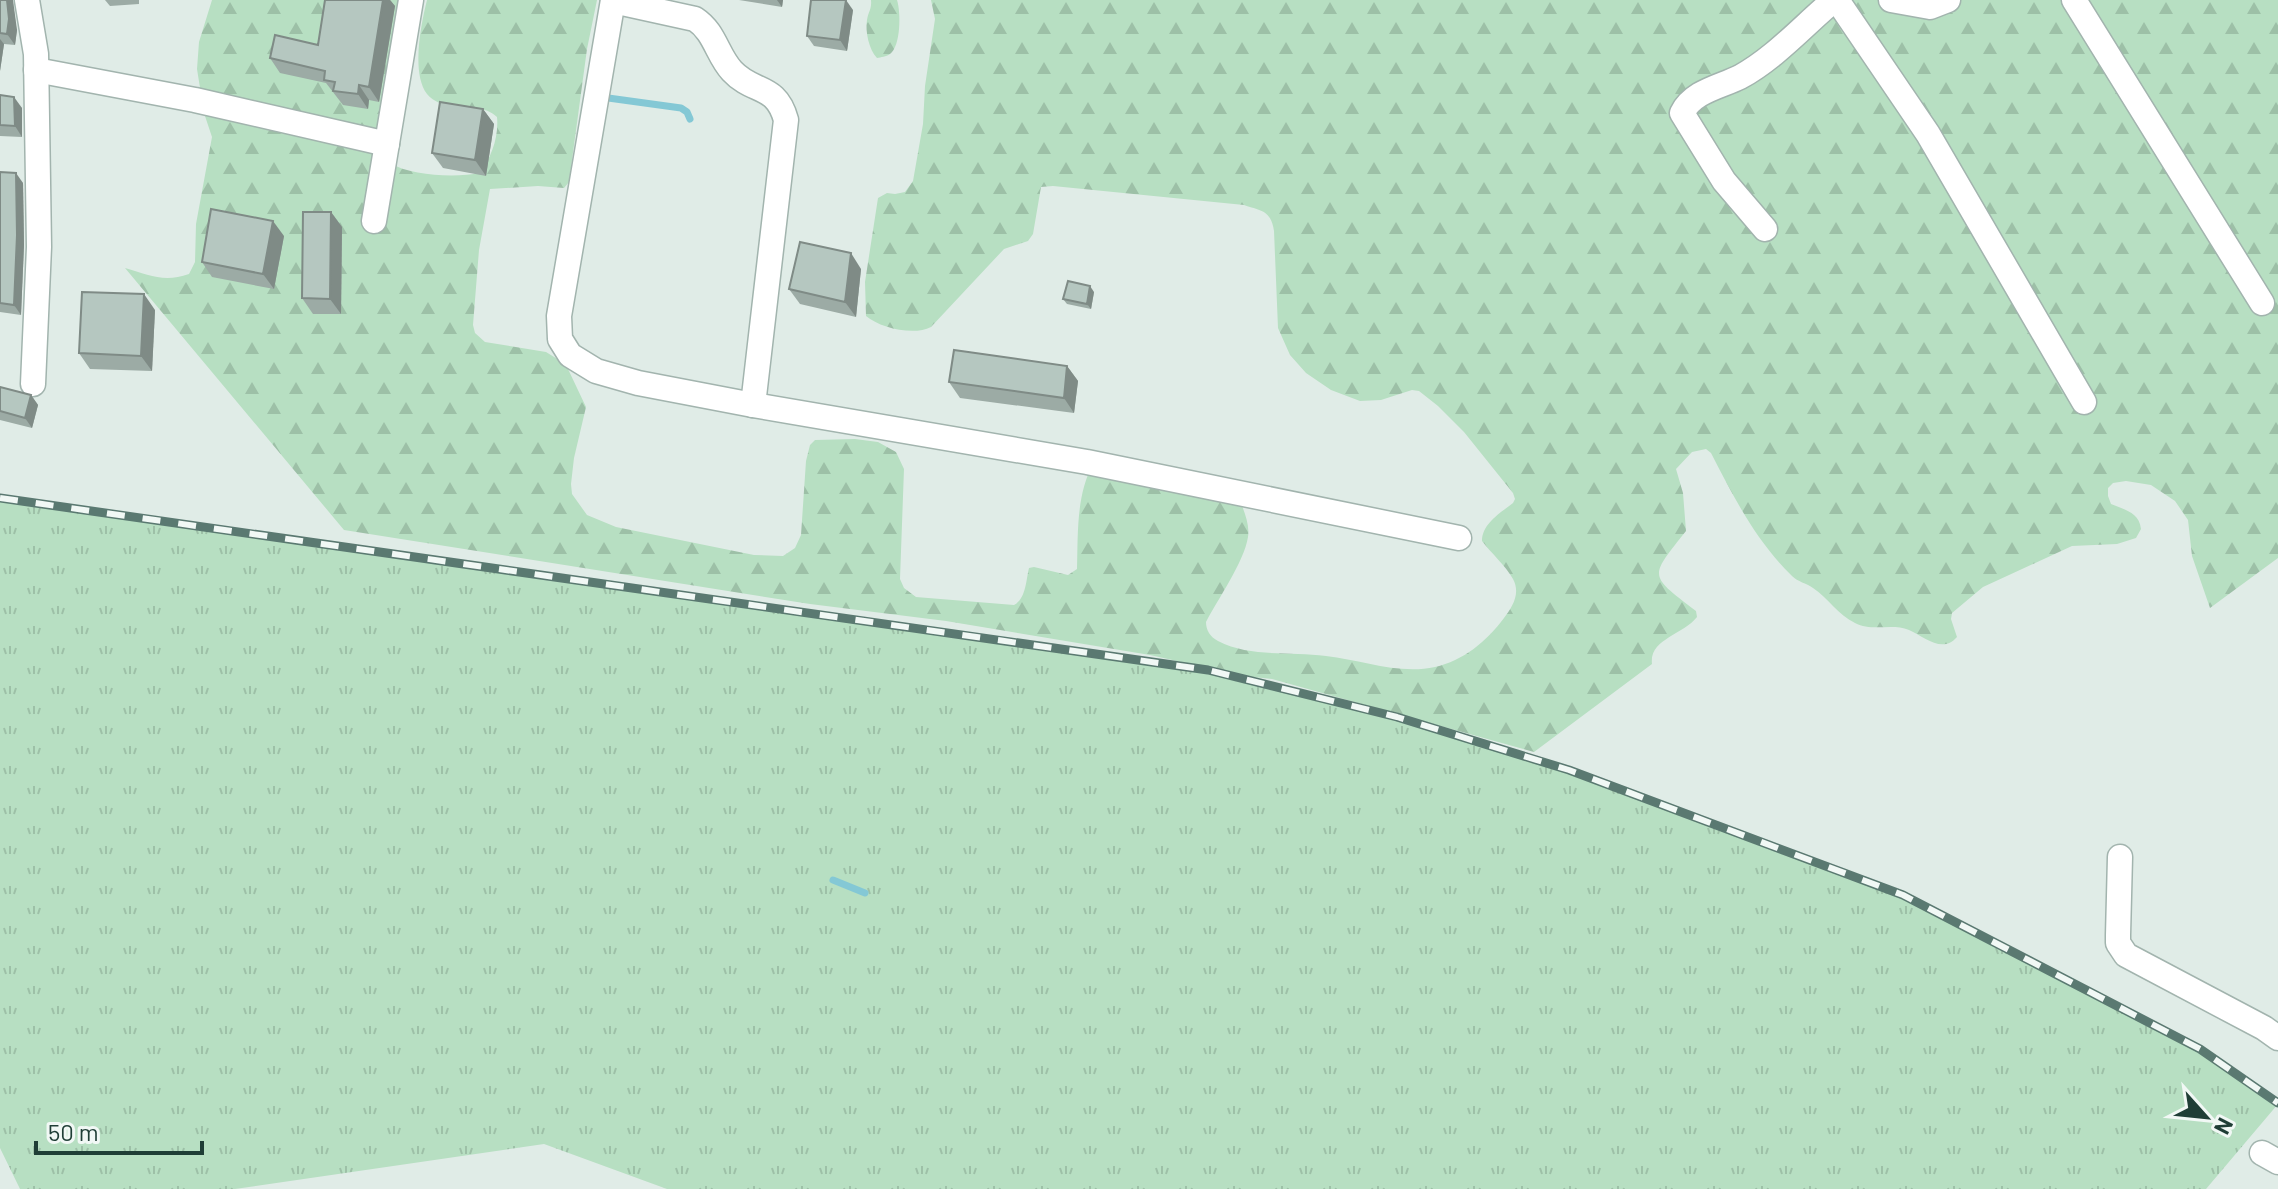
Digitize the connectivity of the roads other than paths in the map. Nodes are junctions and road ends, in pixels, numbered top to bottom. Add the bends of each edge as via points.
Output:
1 (27, 0) edge
2 (411, 0) edge
3 (613, 0) edge
4 (1836, 0) edge
5 (1891, 0) edge
6 (1948, 0) edge
7 (2074, 0) edge
8 (36, 70) junction
9 (387, 144) junction
10 (374, 221) dead end
11 (1765, 229) dead end
12 (2262, 303) dead end
13 (33, 384) dead end
14 (2084, 402) dead end
15 (753, 405) junction
16 (1459, 538) dead end
17 (2120, 857) dead end
18 (2278, 1038) edge

1 - 8 street
2 - 9 street
3 - 15 street via 695,19 705,26 731,70 782,105 786,120
3 - 15 street via 559,316 560,339 570,355 596,371
4 - 11 street via 1742,76 1687,103 1682,113 1724,181
4 - 14 street via 1928,134
5 - 6 street via 1930,7
7 - 12 street
8 - 9 street
8 - 13 street via 39,247
9 - 10 street
15 - 16 street via 1087,462
17 - 18 street via 2121,950

